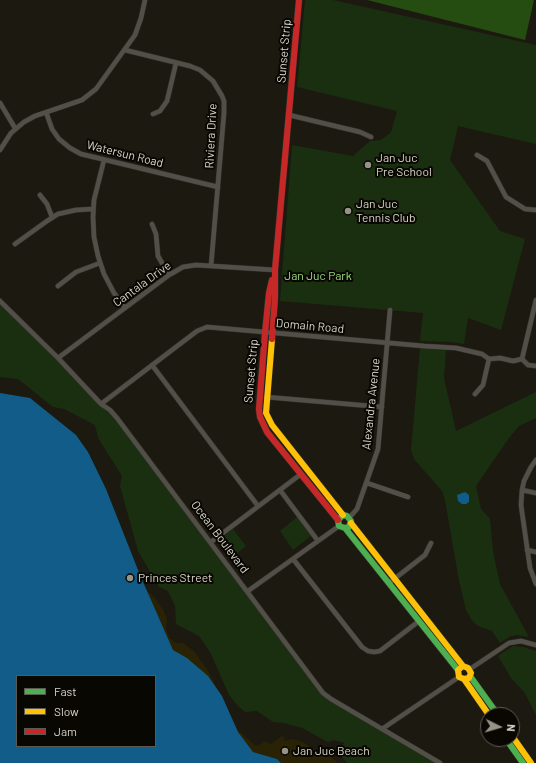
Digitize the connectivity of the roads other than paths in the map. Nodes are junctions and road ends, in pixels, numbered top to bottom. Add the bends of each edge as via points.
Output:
1 (145, 0) edge
2 (299, 0) edge
3 (125, 50) junction
4 (176, 63) junction
5 (0, 103) edge
6 (46, 112) junction
7 (153, 114) dead end
8 (289, 115) junction
9 (15, 128) junction
10 (371, 137) dead end
11 (0, 150) edge
12 (477, 155) dead end
13 (104, 160) junction
14 (218, 187) junction
15 (40, 195) dead end
16 (93, 209) junction
17 (536, 210) edge
18 (52, 217) junction
19 (152, 224) dead end
20 (15, 244) dead end
21 (100, 263) junction
22 (211, 266) junction
23 (275, 270) junction
24 (169, 275) junction
25 (58, 286) dead end
26 (0, 300) edge
27 (536, 300) edge
28 (125, 308) junction
29 (390, 310) dead end
30 (265, 333) junction
31 (272, 333) junction
32 (387, 343) junction
33 (58, 358) junction
34 (489, 359) junction
35 (522, 359) junction
36 (152, 365) junction
37 (536, 366) edge
38 (475, 394) dead end
39 (266, 397) junction
40 (101, 404) junction
41 (382, 407) junction
42 (536, 460) edge
43 (301, 474) junction
44 (367, 483) junction
45 (280, 490) junction
46 (522, 490) junction
47 (536, 493) edge
48 (408, 497) dead end
49 (258, 506) junction
50 (348, 519) junction
51 (341, 525) junction
52 (318, 541) junction
53 (211, 542) junction
54 (431, 543) dead end
55 (527, 550) junction
56 (536, 552) edge
57 (292, 559) junction
58 (395, 579) junction
59 (389, 583) junction
60 (536, 584) edge
61 (248, 591) junction
62 (419, 621) junction
63 (536, 645) edge
64 (464, 673) junction
65 (484, 707) edge
66 (492, 707) edge
67 (382, 729) junction
68 (512, 747) edge
69 (520, 747) edge
70 (440, 763) edge
71 (523, 763) edge
72 (531, 763) edge

1 - 3 street via 139,26
2 - 8 street, Sunset Strip
3 - 4 street, Riviera Drive
3 - 6 street via 100,84 86,97
4 - 7 street via 167,101 160,112
4 - 14 street, Riviera Drive via 204,73 217,86 224,101
5 - 9 street
6 - 9 street
6 - 13 street, Watersun Road via 52,129 64,144 81,154
8 - 10 street
8 - 23 street, Sunset Strip
9 - 11 street
12 - 17 street via 487,161 506,197 525,209
13 - 14 street, Watersun Road
13 - 16 street
14 - 22 street, Riviera Drive
15 - 18 street
16 - 18 street via 72,210
16 - 21 street via 94,237
18 - 20 street
19 - 24 street via 156,234 158,256
21 - 25 street via 76,272
21 - 28 street via 109,284
22 - 23 street, Cantala Drive
22 - 24 street, Cantala Drive via 189,266
23 - 30 street, Sunset Strip via 269,293
23 - 31 street, Sunset Strip
24 - 28 street, Cantala Drive
26 - 33 street, Ocean Boulevard
27 - 35 street
28 - 33 street, Cantala Drive
29 - 32 street, Alexandra Avenue
30 - 31 street, Domain Road
30 - 36 street, Domain Road via 203,328
30 - 43 street, Sunset Strip via 258,409 260,417 264,426
31 - 32 street, Domain Road
31 - 39 street, Sunset Strip
32 - 34 street, Domain Road via 456,348 482,354
32 - 41 street, Alexandra Avenue
33 - 40 street, Ocean Boulevard
34 - 35 street, Domain Road
34 - 38 street via 482,385
35 - 37 street, Domain Road via 528,365
36 - 40 street, Domain Road
36 - 49 street
39 - 41 street
39 - 50 street, Sunset Strip via 269,421
40 - 53 street, Ocean Boulevard via 117,418
41 - 44 street, Alexandra Avenue via 378,449
42 - 46 street via 527,474
43 - 45 street
43 - 51 street, Sunset Strip
44 - 48 street
44 - 50 street, Alexandra Avenue via 357,509
45 - 49 street
45 - 52 street
46 - 47 street
46 - 55 street via 521,505
49 - 53 street
50 - 51 street
50 - 51 street via 349,527
50 - 58 street, Sunset Strip
51 - 52 street
51 - 59 street, Sunset Strip
52 - 57 street
53 - 61 street, Ocean Boulevard
54 - 58 street via 424,556
55 - 56 street
55 - 60 street via 531,573
57 - 61 street
57 - 62 street via 362,647 368,651 380,651
58 - 59 street
58 - 64 street, Sunset Strip
59 - 62 street, Sunset Strip
61 - 67 street, Ocean Boulevard via 323,694
62 - 64 street, Sunset Strip
63 - 64 street via 509,643
64 - 65 street, Sunset Strip
64 - 66 street, Sunset Strip
64 - 67 street
67 - 70 street, Ocean Boulevard
68 - 71 street
69 - 72 street

